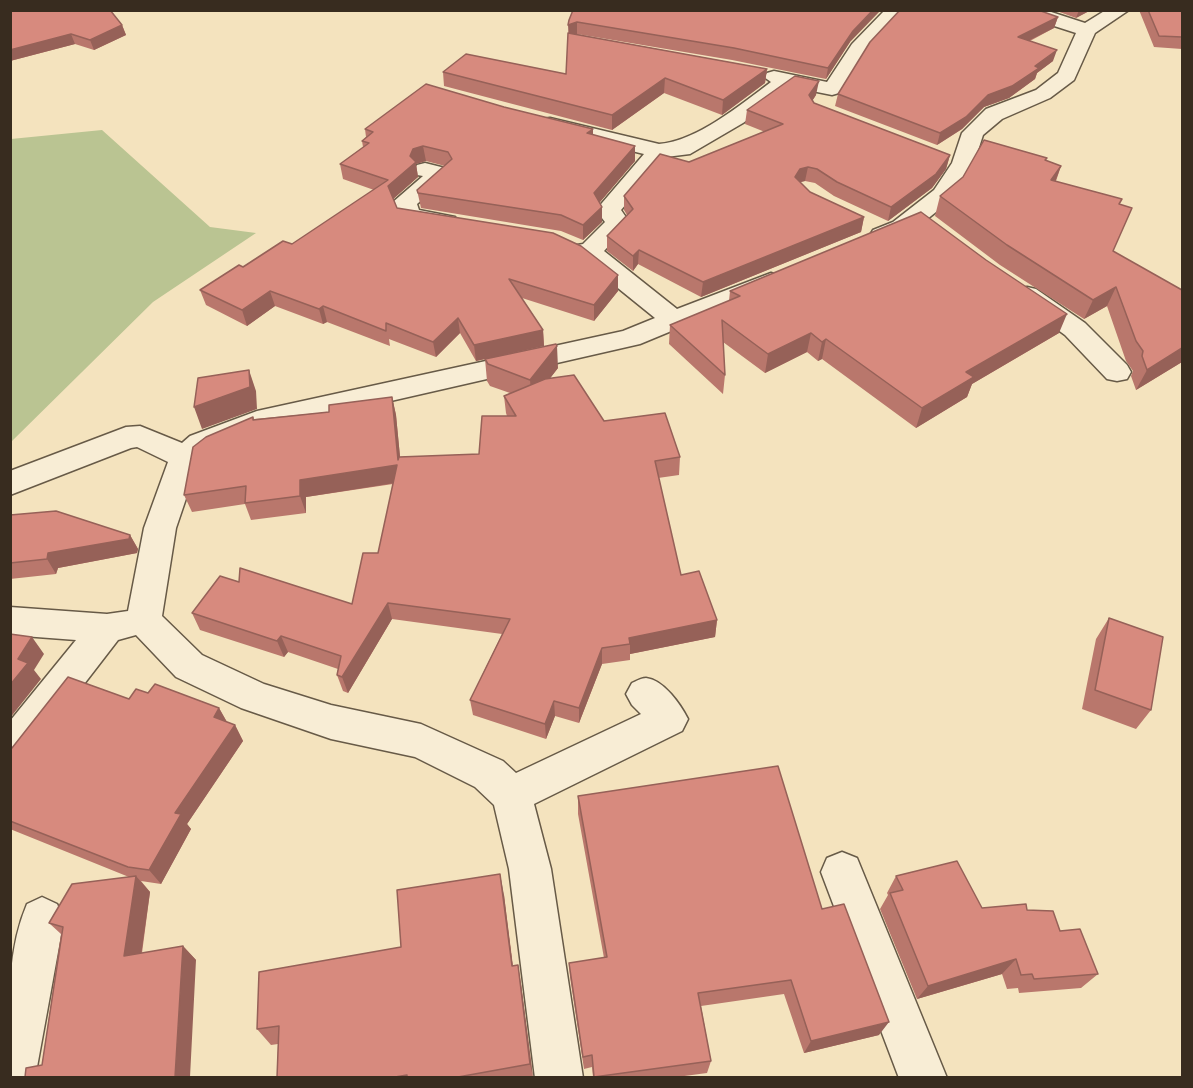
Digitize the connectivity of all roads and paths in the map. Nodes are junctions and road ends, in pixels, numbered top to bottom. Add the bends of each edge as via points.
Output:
1 (896, 10) edge
2 (1024, 10) edge
3 (1120, 10) edge
4 (1087, 30) junction
5 (754, 73) edge
6 (788, 80) junction
7 (832, 89) junction
8 (820, 110) edge
9 (525, 118) edge
10 (659, 151) junction
11 (426, 170) dead end
12 (471, 227) edge
13 (873, 233) edge
14 (561, 240) edge
15 (589, 252) junction
16 (789, 273) edge
17 (1006, 281) edge
18 (675, 321) junction
19 (1118, 372) dead end
20 (185, 457) junction
21 (10, 484) edge
22 (144, 620) junction
23 (10, 621) edge
24 (107, 628) junction
25 (645, 694) dead end
26 (10, 750) edge
27 (512, 795) junction
28 (842, 872) dead end
29 (42, 920) dead end
30 (11, 1077) edge
31 (559, 1077) edge
32 (923, 1077) edge

1 - 7 street via 859,48
2 - 4 street
3 - 4 street
4 - 13 street via 1067,76 1043,94 994,114 973,133 951,161 943,195 926,223
5 - 6 street
6 - 7 street
6 - 10 street via 682,149
7 - 8 street
9 - 10 street
10 - 15 street via 608,210 618,223
11 - 12 street via 441,174 405,202 409,216
14 - 15 street
15 - 18 street
16 - 18 street
17 - 19 street via 1075,329
18 - 20 street via 630,338 257,421 201,444
20 - 21 street via 140,436 126,438
20 - 22 street via 160,528
22 - 24 street
22 - 27 street via 189,666 254,697 331,722 421,741 489,774
23 - 24 street
24 - 26 street
25 - 27 street via 669,720
27 - 31 street via 530,869
28 - 32 street
29 - 30 street

